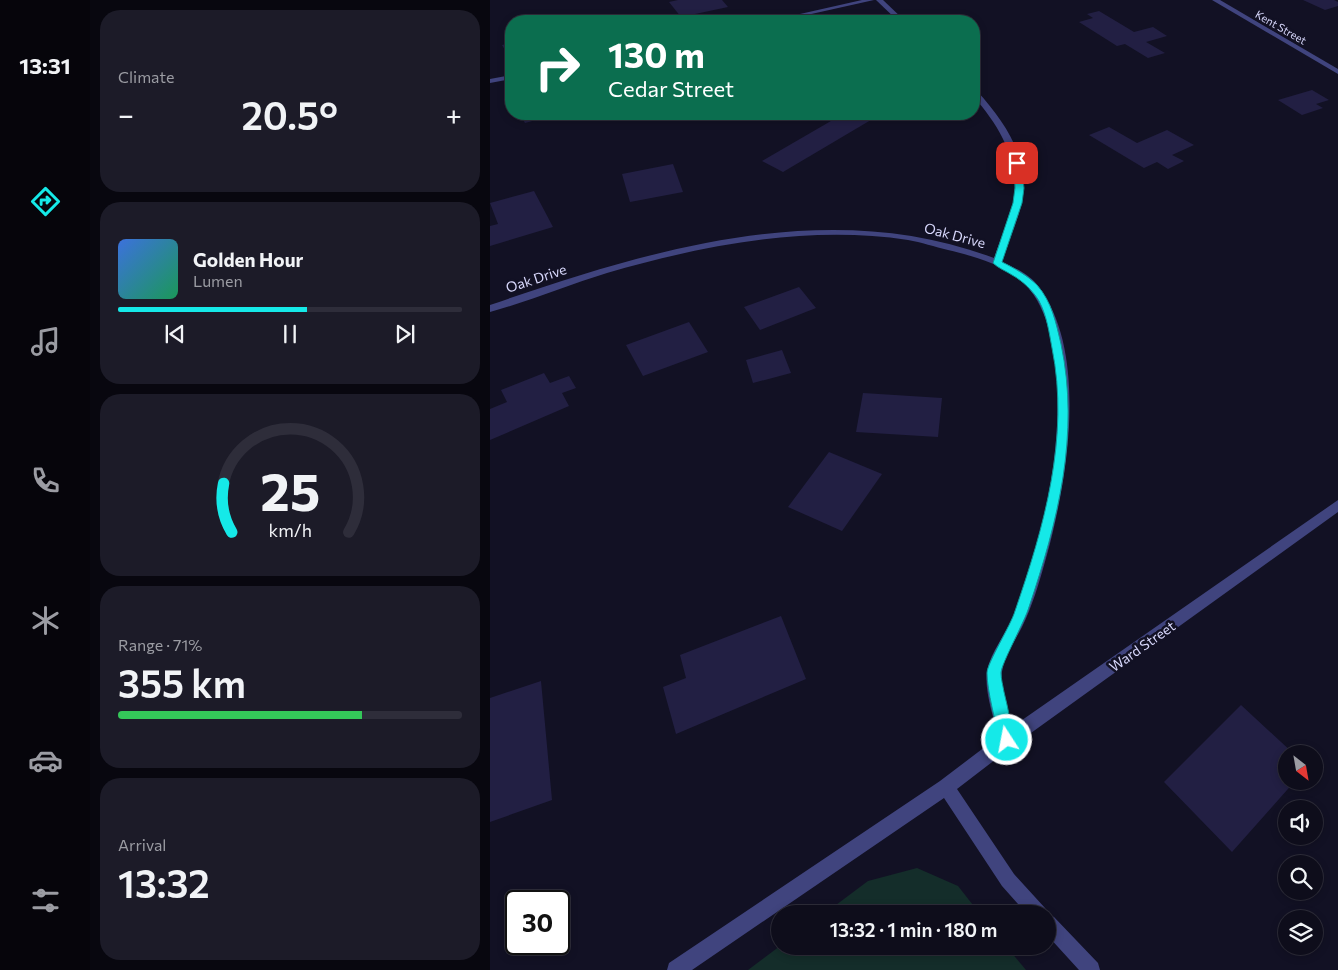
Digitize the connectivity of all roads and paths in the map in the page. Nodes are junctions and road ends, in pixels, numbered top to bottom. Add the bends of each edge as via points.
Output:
1 (871, 0) edge
2 (880, 0) edge
3 (1215, 0) edge
4 (800, 15) edge
5 (896, 15) edge
6 (1338, 72) edge
7 (505, 78) edge
8 (490, 81) edge
9 (980, 99) edge
10 (998, 263) junction
11 (490, 309) edge
12 (1338, 506) edge
13 (1007, 740) junction
14 (946, 787) junction
15 (1031, 905) edge
16 (1056, 931) edge
17 (676, 970) edge
18 (1091, 970) edge

1 - 4 street
2 - 5 street
3 - 6 street, Kent Street
7 - 8 street
9 - 10 street via 1007,137 1019,175 1018,203
10 - 11 street, Oak Drive via 954,247 868,233 763,236 617,267
10 - 13 street, Oak Drive via 1018,274 1043,300 1050,317 1062,374 1064,405 1063,442 1053,504 1019,619 994,672
12 - 13 street, Ward Street
13 - 14 street, Ward Street
14 - 15 street via 1008,880
14 - 17 street, Ward Street
16 - 18 street

